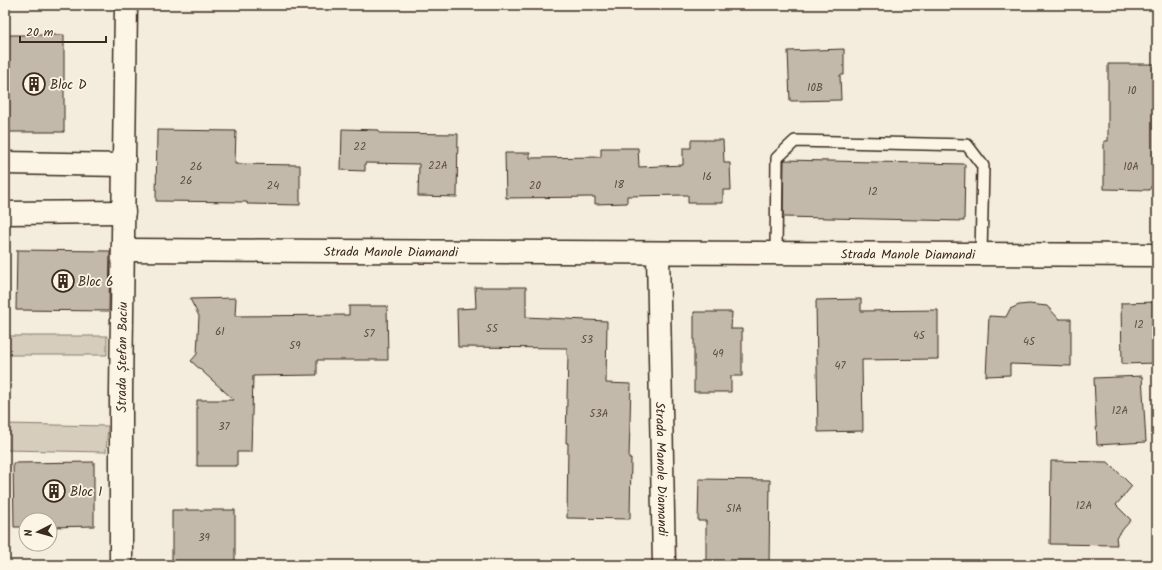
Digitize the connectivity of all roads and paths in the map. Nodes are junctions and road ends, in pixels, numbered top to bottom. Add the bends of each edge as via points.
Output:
1 (126, 5) edge
2 (5, 163) edge
3 (123, 165) junction
4 (124, 212) junction
5 (5, 213) edge
6 (123, 250) junction
7 (658, 253) junction
8 (776, 253) junction
9 (981, 254) junction
10 (1157, 255) edge
11 (121, 565) edge
12 (664, 565) edge

1 - 3 street, Strada Ștefan Baciu
2 - 3 street
3 - 4 street, Strada Ștefan Baciu
4 - 5 street
4 - 6 street, Strada Ștefan Baciu
6 - 7 street, Strada Manole Diamandi
6 - 11 street, Strada Ștefan Baciu
7 - 8 street, Strada Manole Diamandi
7 - 12 street, Strada Manole Diamandi
8 - 9 street, Strada Manole Diamandi
8 - 9 lane via 778,158 796,141 967,145 982,166
9 - 10 street, Strada Manole Diamandi

